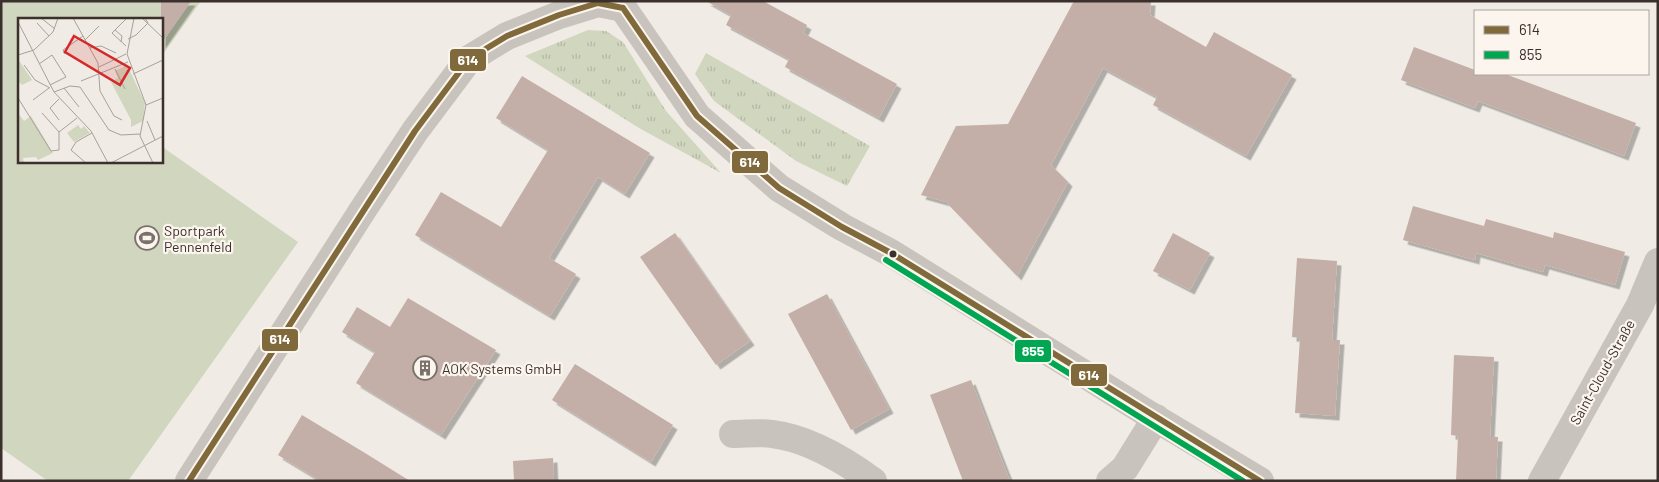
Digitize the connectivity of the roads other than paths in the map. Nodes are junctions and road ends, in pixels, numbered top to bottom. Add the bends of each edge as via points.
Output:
1 (623, 4) edge
2 (1658, 262) edge
3 (1156, 418) junction
4 (733, 434) dead end
5 (189, 481) edge
6 (873, 481) edge
7 (1110, 481) edge
8 (1260, 481) edge
9 (1542, 481) edge

1 - 3 street via 697,116 779,188 892,253
1 - 5 street via 598,3 559,15 506,36 469,60 374,192
2 - 9 street, Saint-Cloud-Straße via 1640,305
3 - 7 street via 1125,468
3 - 8 street
4 - 6 street via 772,434 806,443 857,469

